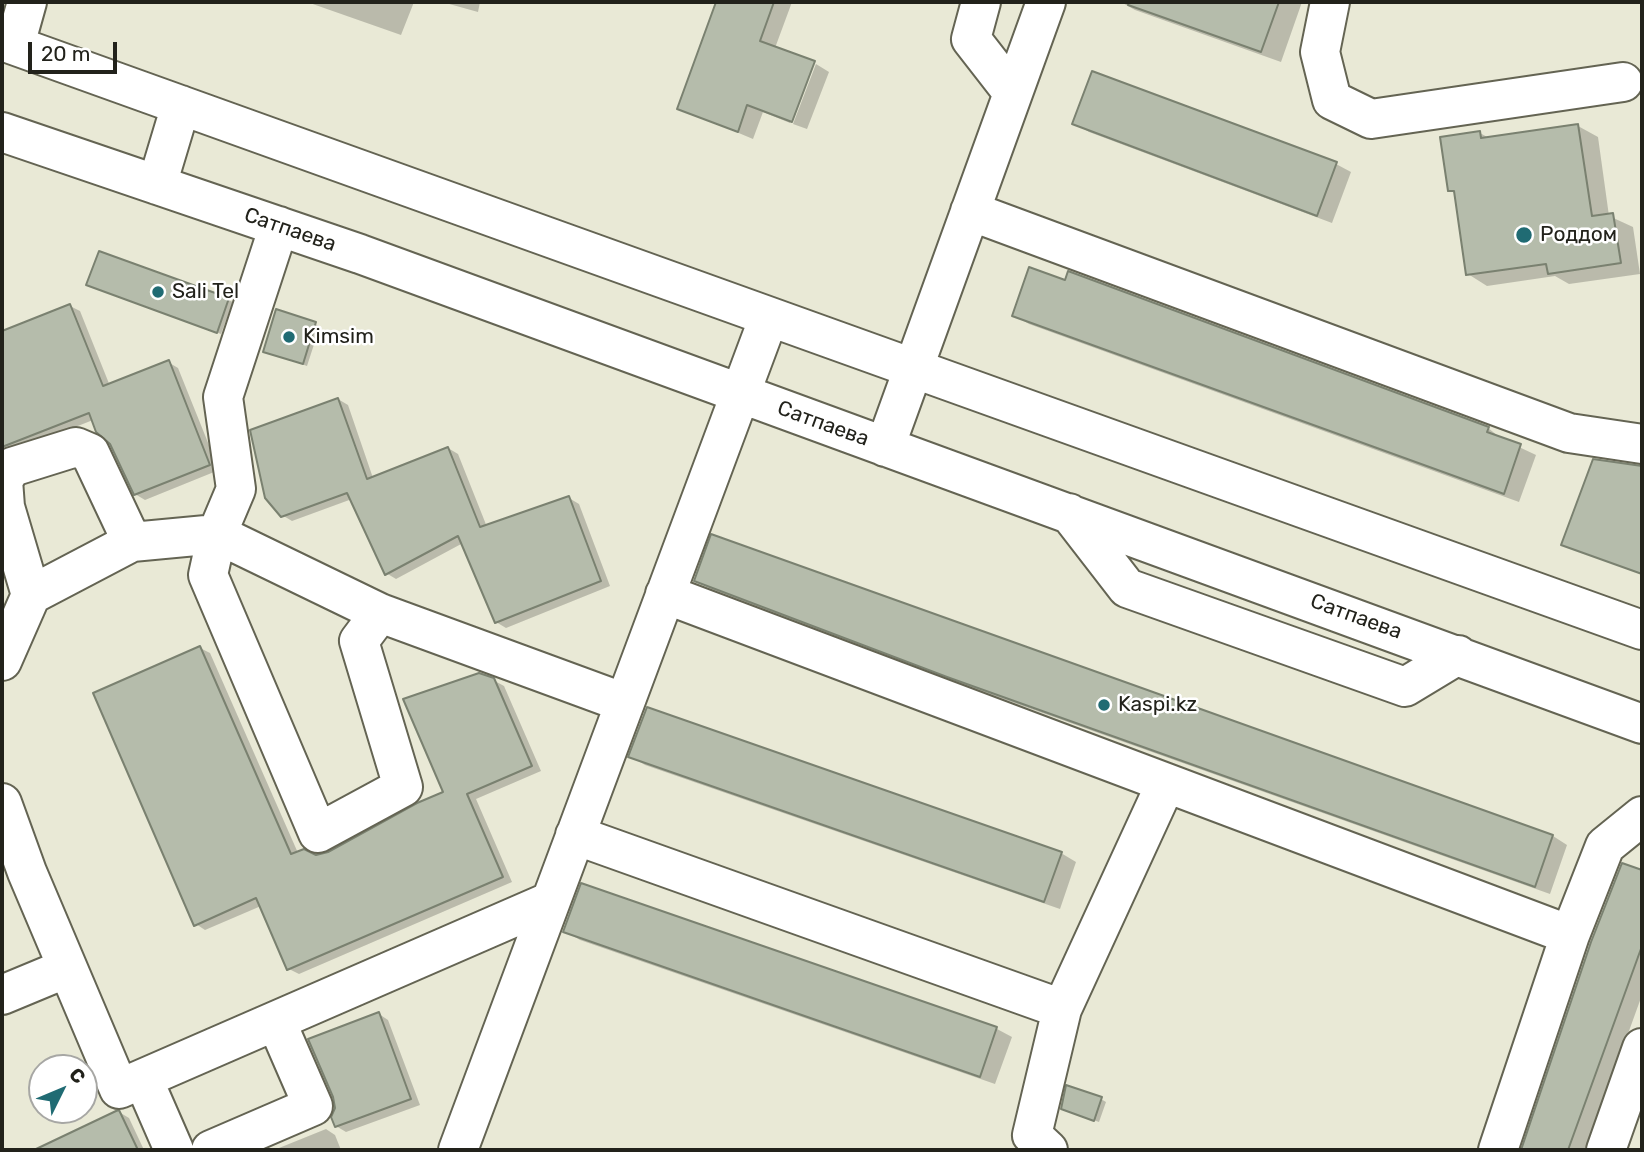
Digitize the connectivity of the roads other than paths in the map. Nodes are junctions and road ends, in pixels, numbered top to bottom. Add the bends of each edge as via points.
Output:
1 (27, 2) edge
2 (981, 2) edge
3 (1046, 2) edge
4 (1330, 2) edge
5 (8, 43) edge
6 (1623, 82) dead end
7 (1013, 93) junction
8 (181, 105) junction
9 (2, 132) edge
10 (157, 185) junction
11 (970, 211) junction
12 (279, 226) junction
13 (769, 317) junction
14 (914, 369) junction
15 (740, 394) junction
16 (1642, 444) edge
17 (885, 447) junction
18 (1069, 513) junction
19 (218, 534) junction
20 (132, 542) junction
21 (665, 594) junction
22 (31, 595) junction
23 (380, 613) junction
24 (1642, 630) edge
25 (1458, 655) junction
26 (2, 661) edge
27 (625, 702) junction
28 (1642, 724) edge
29 (1166, 783) junction
30 (2, 803) edge
31 (1642, 816) edge
32 (576, 835) junction
33 (14, 877) edge
34 (551, 901) junction
35 (1570, 935) junction
36 (67, 968) junction
37 (2, 995) edge
38 (1062, 1010) junction
39 (276, 1021) junction
40 (1642, 1048) edge
41 (143, 1079) junction
42 (174, 1150) edge
43 (211, 1150) edge
44 (458, 1150) edge
45 (1048, 1150) edge
46 (1497, 1150) edge
47 (1606, 1150) edge

1 - 5 street
2 - 7 street via 971,39
3 - 7 street
4 - 6 street via 1320,52 1332,100 1371,119
5 - 8 street
7 - 11 street
8 - 10 street
8 - 13 street
9 - 10 street, Сатпаева
10 - 12 street, Сатпаева
11 - 14 street
11 - 16 street via 1569,433
12 - 15 street, Сатпаева
12 - 19 street via 223,397 236,489
13 - 14 street
13 - 15 street
14 - 17 street
14 - 24 street
15 - 17 street, Сатпаева
15 - 21 street
17 - 18 street, Сатпаева
18 - 25 street, Сатпаева
18 - 25 street via 1127,588 1405,687
19 - 20 street
19 - 23 street
19 - 23 street via 208,575 318,833 403,787 359,641
20 - 22 street
20 - 22 street via 90,453 76,447 12,467 3,480 5,508
21 - 27 street
21 - 29 street
22 - 26 street
23 - 27 street
25 - 28 street, Сатпаева
27 - 32 street
29 - 35 street
29 - 38 street
30 - 33 street
31 - 35 street via 1605,846
32 - 34 street
32 - 38 street
33 - 36 street
34 - 39 street
34 - 44 street
35 - 46 street
36 - 37 street
36 - 41 street via 119,1089
38 - 45 street via 1032,1135
39 - 41 street
39 - 43 street via 313,1106
40 - 47 street
41 - 42 street

